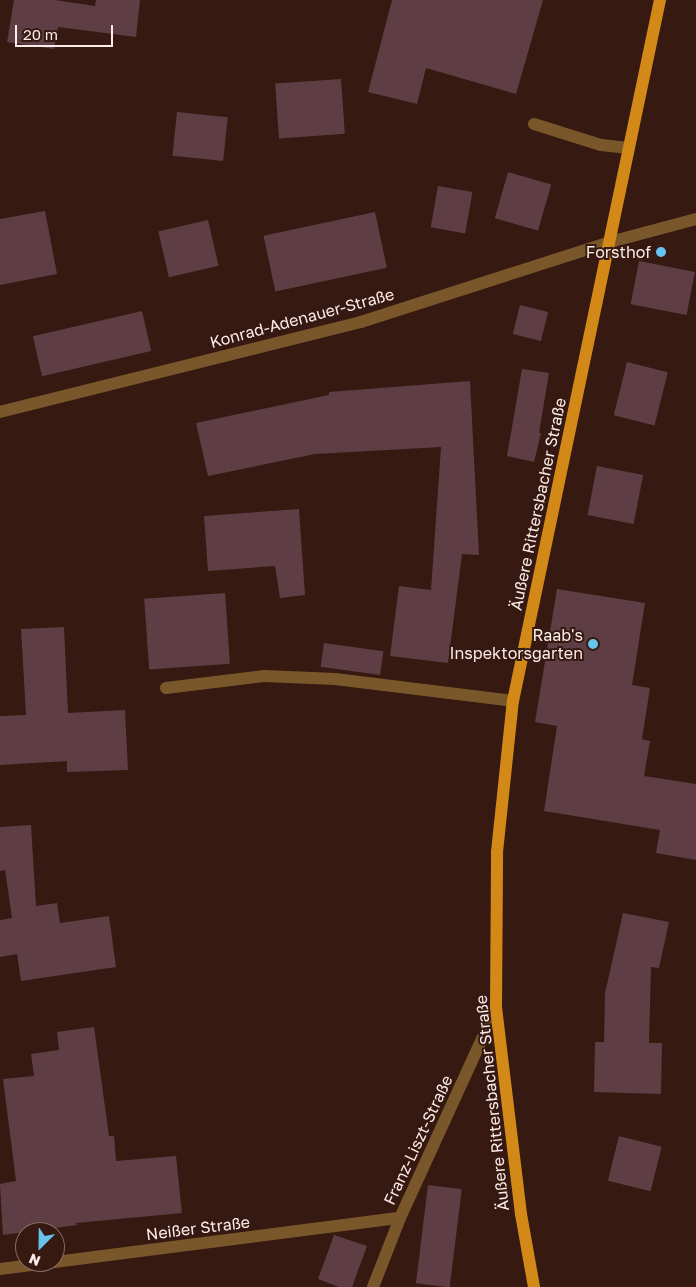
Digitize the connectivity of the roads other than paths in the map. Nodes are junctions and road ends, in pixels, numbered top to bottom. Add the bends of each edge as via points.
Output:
1 (660, 0) edge
2 (534, 124) dead end
3 (629, 148) junction
4 (696, 219) edge
5 (610, 242) junction
6 (0, 412) edge
7 (166, 688) dead end
8 (513, 702) junction
9 (496, 1008) junction
10 (400, 1218) junction
11 (0, 1270) edge
12 (373, 1287) edge
13 (534, 1287) edge

1 - 3 main road, Äußere Rittersbacher Straße
2 - 3 street via 601,145
3 - 5 main road, Äußere Rittersbacher Straße
4 - 5 street, Konrad-Adenauer-Straße
5 - 6 street, Konrad-Adenauer-Straße via 361,322
5 - 8 main road, Äußere Rittersbacher Straße
7 - 8 street via 264,676 335,679
8 - 9 main road, Äußere Rittersbacher Straße via 497,852
9 - 10 street, Franz-Liszt-Straße
9 - 13 main road, Äußere Rittersbacher Straße via 521,1214
10 - 11 street, Neißer Straße
10 - 12 street, Franz-Liszt-Straße

